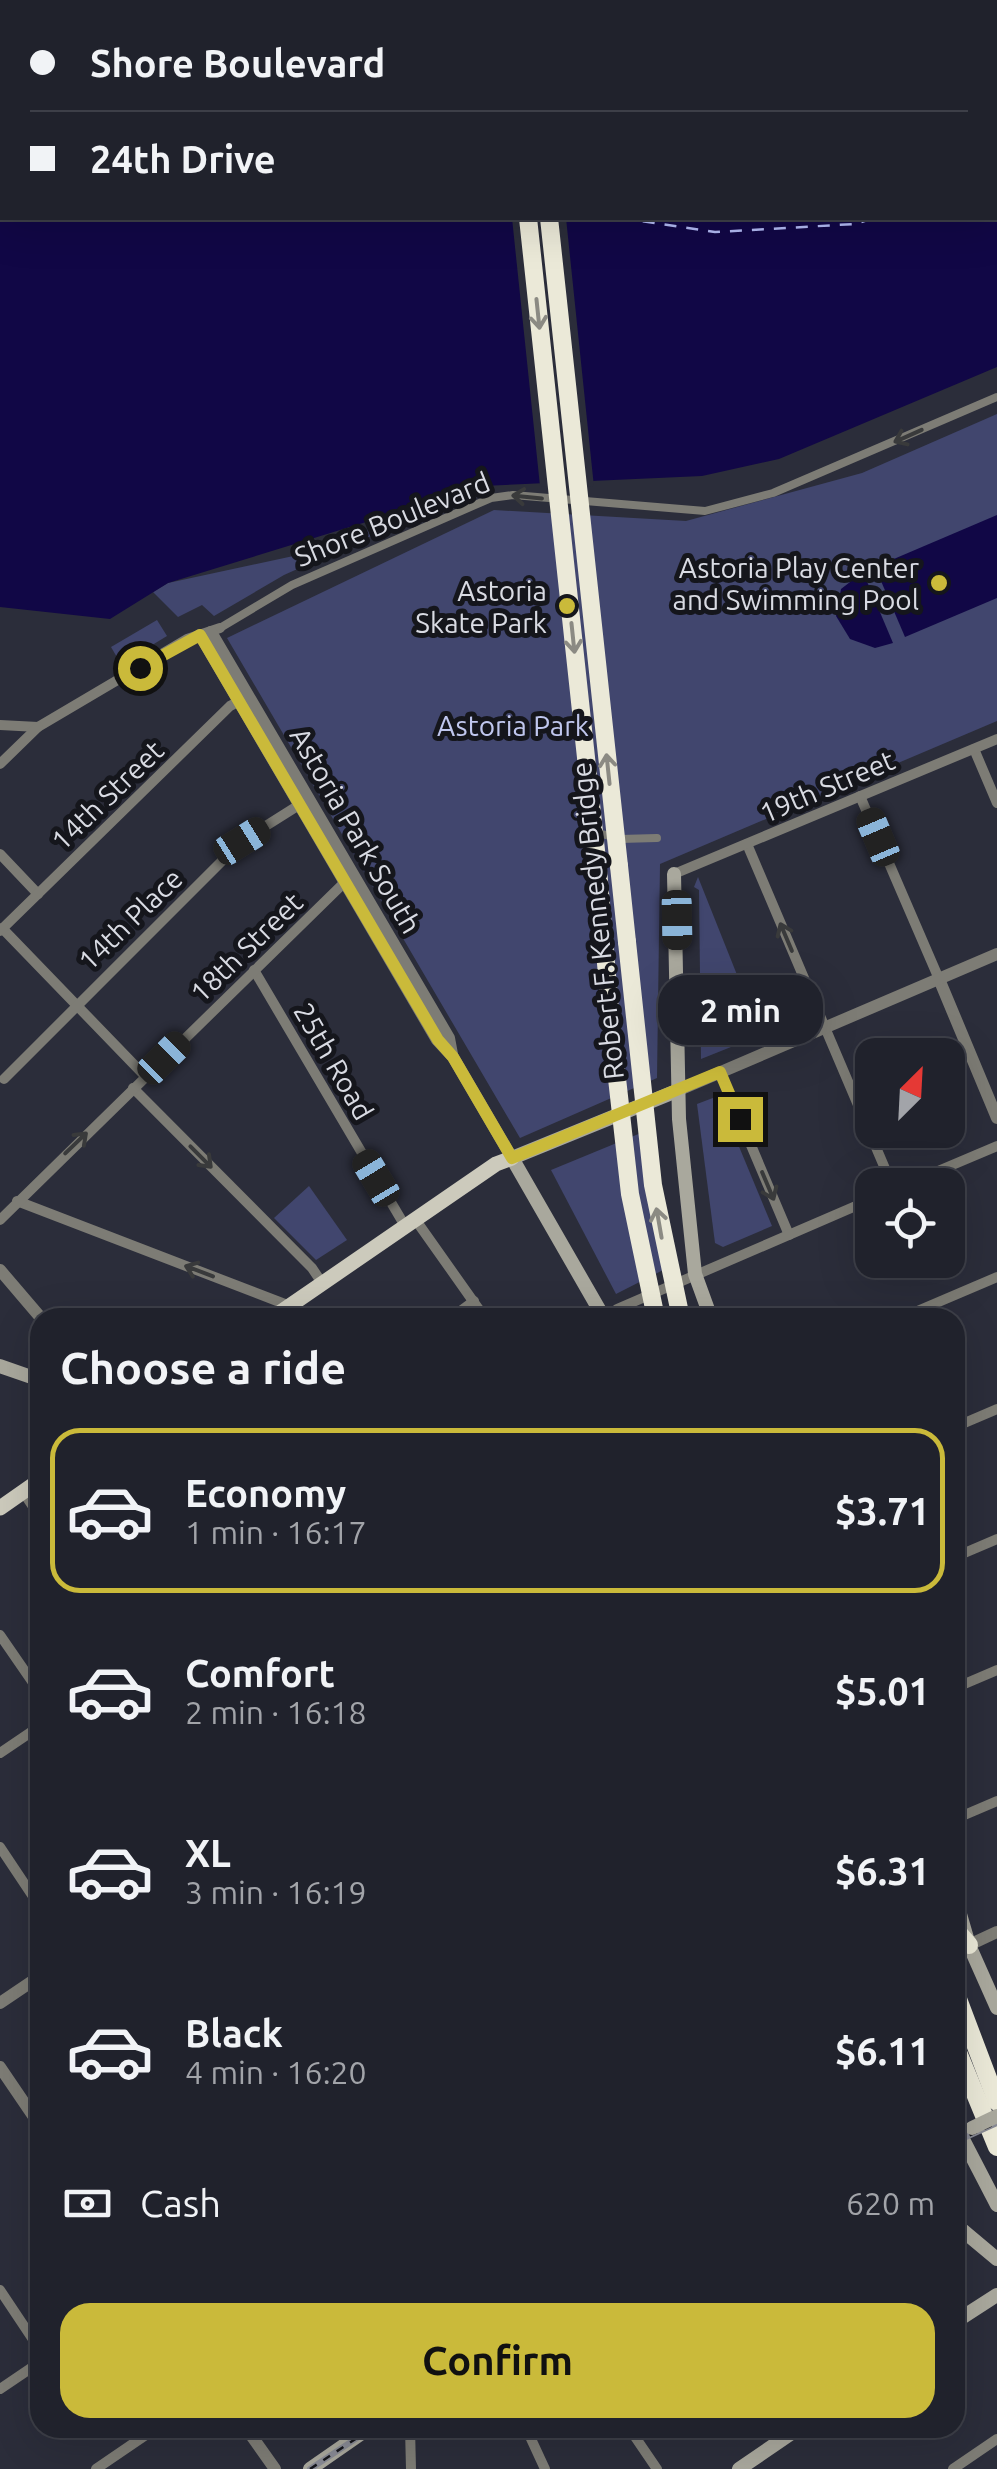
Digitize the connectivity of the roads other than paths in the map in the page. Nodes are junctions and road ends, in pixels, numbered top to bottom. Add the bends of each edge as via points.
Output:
1 (528, 220) edge
2 (549, 220) edge
3 (997, 397) edge
4 (210, 632) junction
5 (244, 699) junction
6 (0, 725) edge
7 (38, 727) junction
8 (997, 739) edge
9 (974, 749) junction
10 (0, 764) edge
11 (860, 796) junction
12 (997, 802) edge
13 (300, 805) junction
14 (595, 832) dead end
15 (658, 838) dead end
16 (747, 844) junction
17 (0, 854) edge
18 (674, 874) joint
19 (349, 878) junction
20 (38, 894) junction
21 (1, 929) edge
22 (997, 954) edge
23 (254, 970) junction
24 (939, 979) junction
25 (76, 1005) junction
26 (824, 1026) junction
27 (720, 1072) junction
28 (145, 1076) junction
29 (4, 1079) dead end
30 (133, 1088) junction
31 (678, 1090) junction
32 (997, 1118) edge
33 (997, 1146) edge
34 (512, 1158) junction
35 (885, 1168) edge
36 (945, 1168) edge
37 (17, 1200) junction
38 (855, 1206) edge
39 (0, 1220) edge
40 (410, 1223) junction
41 (789, 1235) junction
42 (0, 1270) edge
43 (695, 1274) junction
44 (997, 1277) edge
45 (322, 1284) junction
46 (474, 1301) junction
47 (290, 1306) junction
48 (32, 1308) edge
49 (287, 1308) edge
50 (465, 1308) edge
51 (479, 1308) edge
52 (601, 1308) edge
53 (619, 1308) edge
54 (654, 1308) edge
55 (679, 1308) edge
56 (707, 1308) edge
57 (924, 1308) edge
58 (0, 1366) edge
59 (30, 1376) edge
60 (997, 1409) edge
61 (965, 1423) edge
62 (30, 1487) edge
63 (23, 1492) junction
64 (30, 1502) edge
65 (0, 1508) edge
66 (997, 1539) edge
67 (965, 1553) edge
68 (0, 1635) edge
69 (997, 1670) edge
70 (30, 1678) edge
71 (965, 1684) edge
72 (30, 1733) edge
73 (0, 1753) edge
74 (997, 1802) edge
75 (965, 1815) edge
76 (0, 1848) edge
77 (30, 1892) edge
78 (997, 1932) edge
79 (965, 1933) edge
80 (965, 1941) edge
81 (968, 1944) junction
82 (30, 1983) edge
83 (0, 2003) edge
84 (997, 2008) edge
85 (965, 2017) edge
86 (0, 2067) edge
87 (965, 2070) edge
88 (997, 2102) edge
89 (30, 2111) edge
90 (997, 2116) edge
91 (965, 2128) edge
92 (965, 2140) edge
93 (997, 2147) edge
94 (997, 2205) edge
95 (965, 2232) edge
96 (965, 2243) edge
97 (997, 2259) edge
98 (0, 2290) edge
99 (997, 2295) edge
100 (965, 2316) edge
101 (30, 2335) edge
102 (30, 2369) edge
103 (0, 2389) edge
104 (141, 2438) edge
105 (253, 2438) edge
106 (355, 2438) edge
107 (410, 2438) edge
108 (531, 2438) edge
109 (637, 2438) edge
110 (785, 2438) edge
111 (997, 2439) edge
112 (96, 2469) edge
113 (275, 2469) edge
114 (310, 2469) edge
115 (411, 2469) edge
116 (545, 2469) edge
117 (657, 2469) edge
118 (738, 2469) edge
119 (953, 2469) edge

1 -> 54 highway, Robert F. Kennedy Bridge, bridge via 626,1160
55 -> 2 highway, Robert F. Kennedy Bridge, bridge via 648,1151
3 -> 4 street, Shore Boulevard via 773,493 705,510 491,498 292,584
4 - 5 street, Astoria Park South
4 - 7 street, Shore Boulevard
5 - 13 street, Astoria Park South
5 - 19 street, Astoria Park South
5 - 20 street, 14th Street
6 - 7 street
7 - 10 street, Shore Boulevard
8 - 9 street, 19th Street
9 - 11 street, 19th Street
9 - 12 street
11 - 16 street, 19th Street
11 - 24 street
13 - 19 street, Astoria Park South
13 - 25 street, 14th Place via 242,841
14 - 15 street
16 - 18 street, 19th Street
26 -> 16 street
17 - 20 street
18 - 31 main road
19 - 23 street, 18th Street
19 - 34 street, Astoria Park South
20 - 21 street, 14th Street
21 - 25 street
22 - 24 street
23 - 28 street, 18th Street
23 - 40 street, 25th Road
24 - 26 street
24 - 32 street
25 - 28 street
25 - 29 street, 14th Place
26 - 27 street
26 - 35 street
27 - 31 street
27 -> 41 street
28 - 30 street, 18th Street
37 -> 30 street, 18th Street
30 -> 45 street
31 - 34 main road
31 - 43 main road
33 - 36 street
34 - 40 main road
34 - 52 main road
37 - 39 street, 18th Street
47 -> 37 street
38 - 41 street
40 - 45 main road
40 - 46 street, 25th Road
41 - 43 street
42 - 48 street
43 - 53 street
43 - 56 main road
44 - 57 street
45 - 47 main road
46 - 50 street
46 - 51 street, 25th Road
47 - 49 main road
58 - 59 main road
60 - 61 street
62 - 63 main road
63 - 64 street
63 - 65 main road
66 - 67 street
68 - 70 street
69 - 71 street
72 - 73 street
74 - 75 street
76 - 77 street
78 - 81 street
79 - 81 main road
80 - 81 highway
81 - 84 main road
82 - 83 street
85 - 88 highway
86 - 89 street
87 - 93 highway
90 - 91 main road, bridge
92 - 94 main road
95 - 97 main road
96 - 97 main road
98 - 101 street
99 - 100 main road
102 - 103 street
104 - 112 street
105 - 113 street
106 - 114 main road
107 - 115 street
108 - 116 street
109 - 117 street
110 - 118 main road
111 - 119 street

